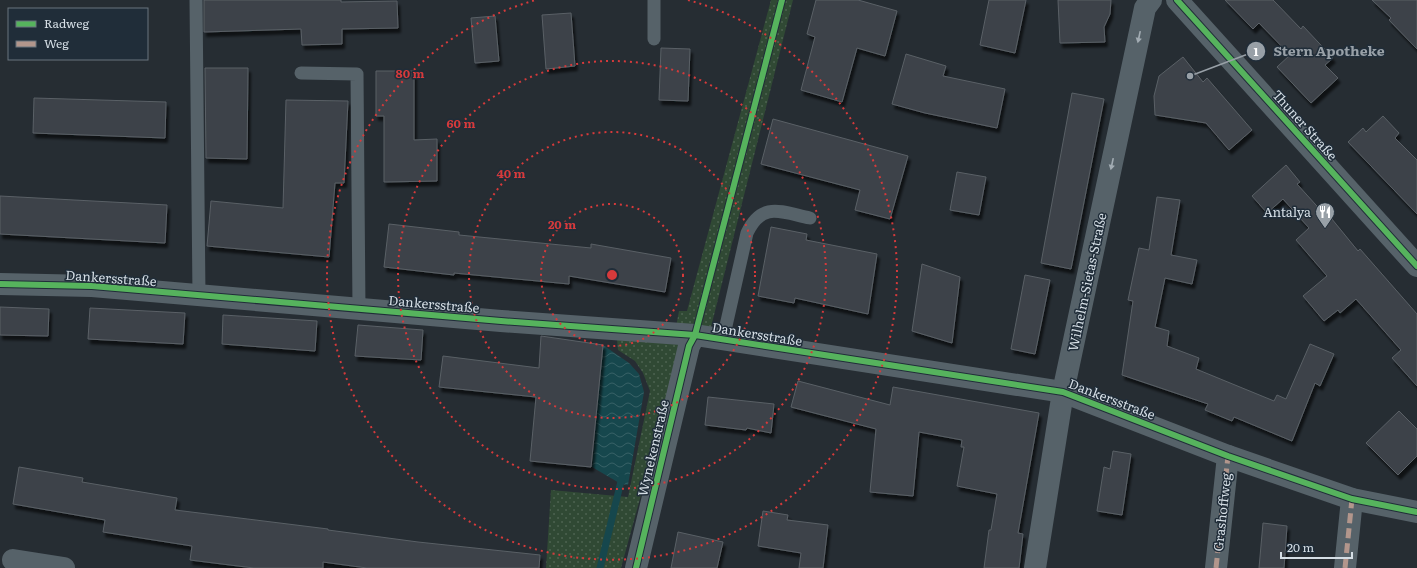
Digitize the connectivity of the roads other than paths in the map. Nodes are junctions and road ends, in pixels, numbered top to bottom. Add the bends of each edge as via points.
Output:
1 (196, 0) edge
2 (654, 0) edge
3 (1151, 0) edge
4 (1177, 0) edge
5 (654, 39) dead end
6 (301, 73) dead end
7 (810, 218) dead end
8 (1417, 266) edge
9 (0, 284) edge
10 (200, 296) junction
11 (359, 309) junction
12 (695, 335) junction
13 (723, 339) junction
14 (1064, 392) junction
15 (1228, 456) junction
16 (1352, 499) junction
17 (1417, 512) edge
18 (13, 560) dead end
19 (64, 568) edge
20 (636, 568) edge
21 (1036, 568) edge
22 (1216, 568) edge
23 (1345, 568) edge

1 - 10 lane
2 - 5 lane
3 -> 14 street, Wilhelm-Sietas-Straße via 1145,8
4 - 8 street, Thuner Straße
6 - 11 lane via 358,74
7 - 13 lane via 772,210 754,220 746,233
9 - 10 street, Dankersstraße via 92,286
10 - 11 street, Dankersstraße
11 - 12 street, Dankersstraße
12 - 13 street, Dankersstraße
12 - 20 street, Wynekenstraße via 689,346
13 - 14 street, Dankersstraße
14 - 15 street, Dankersstraße
14 - 21 street, Wilhelm-Sietas-Straße
15 - 16 street, Dankersstraße
15 - 22 street, Grashoffweg
16 - 17 street, Dankersstraße
16 - 23 street
18 - 19 street

